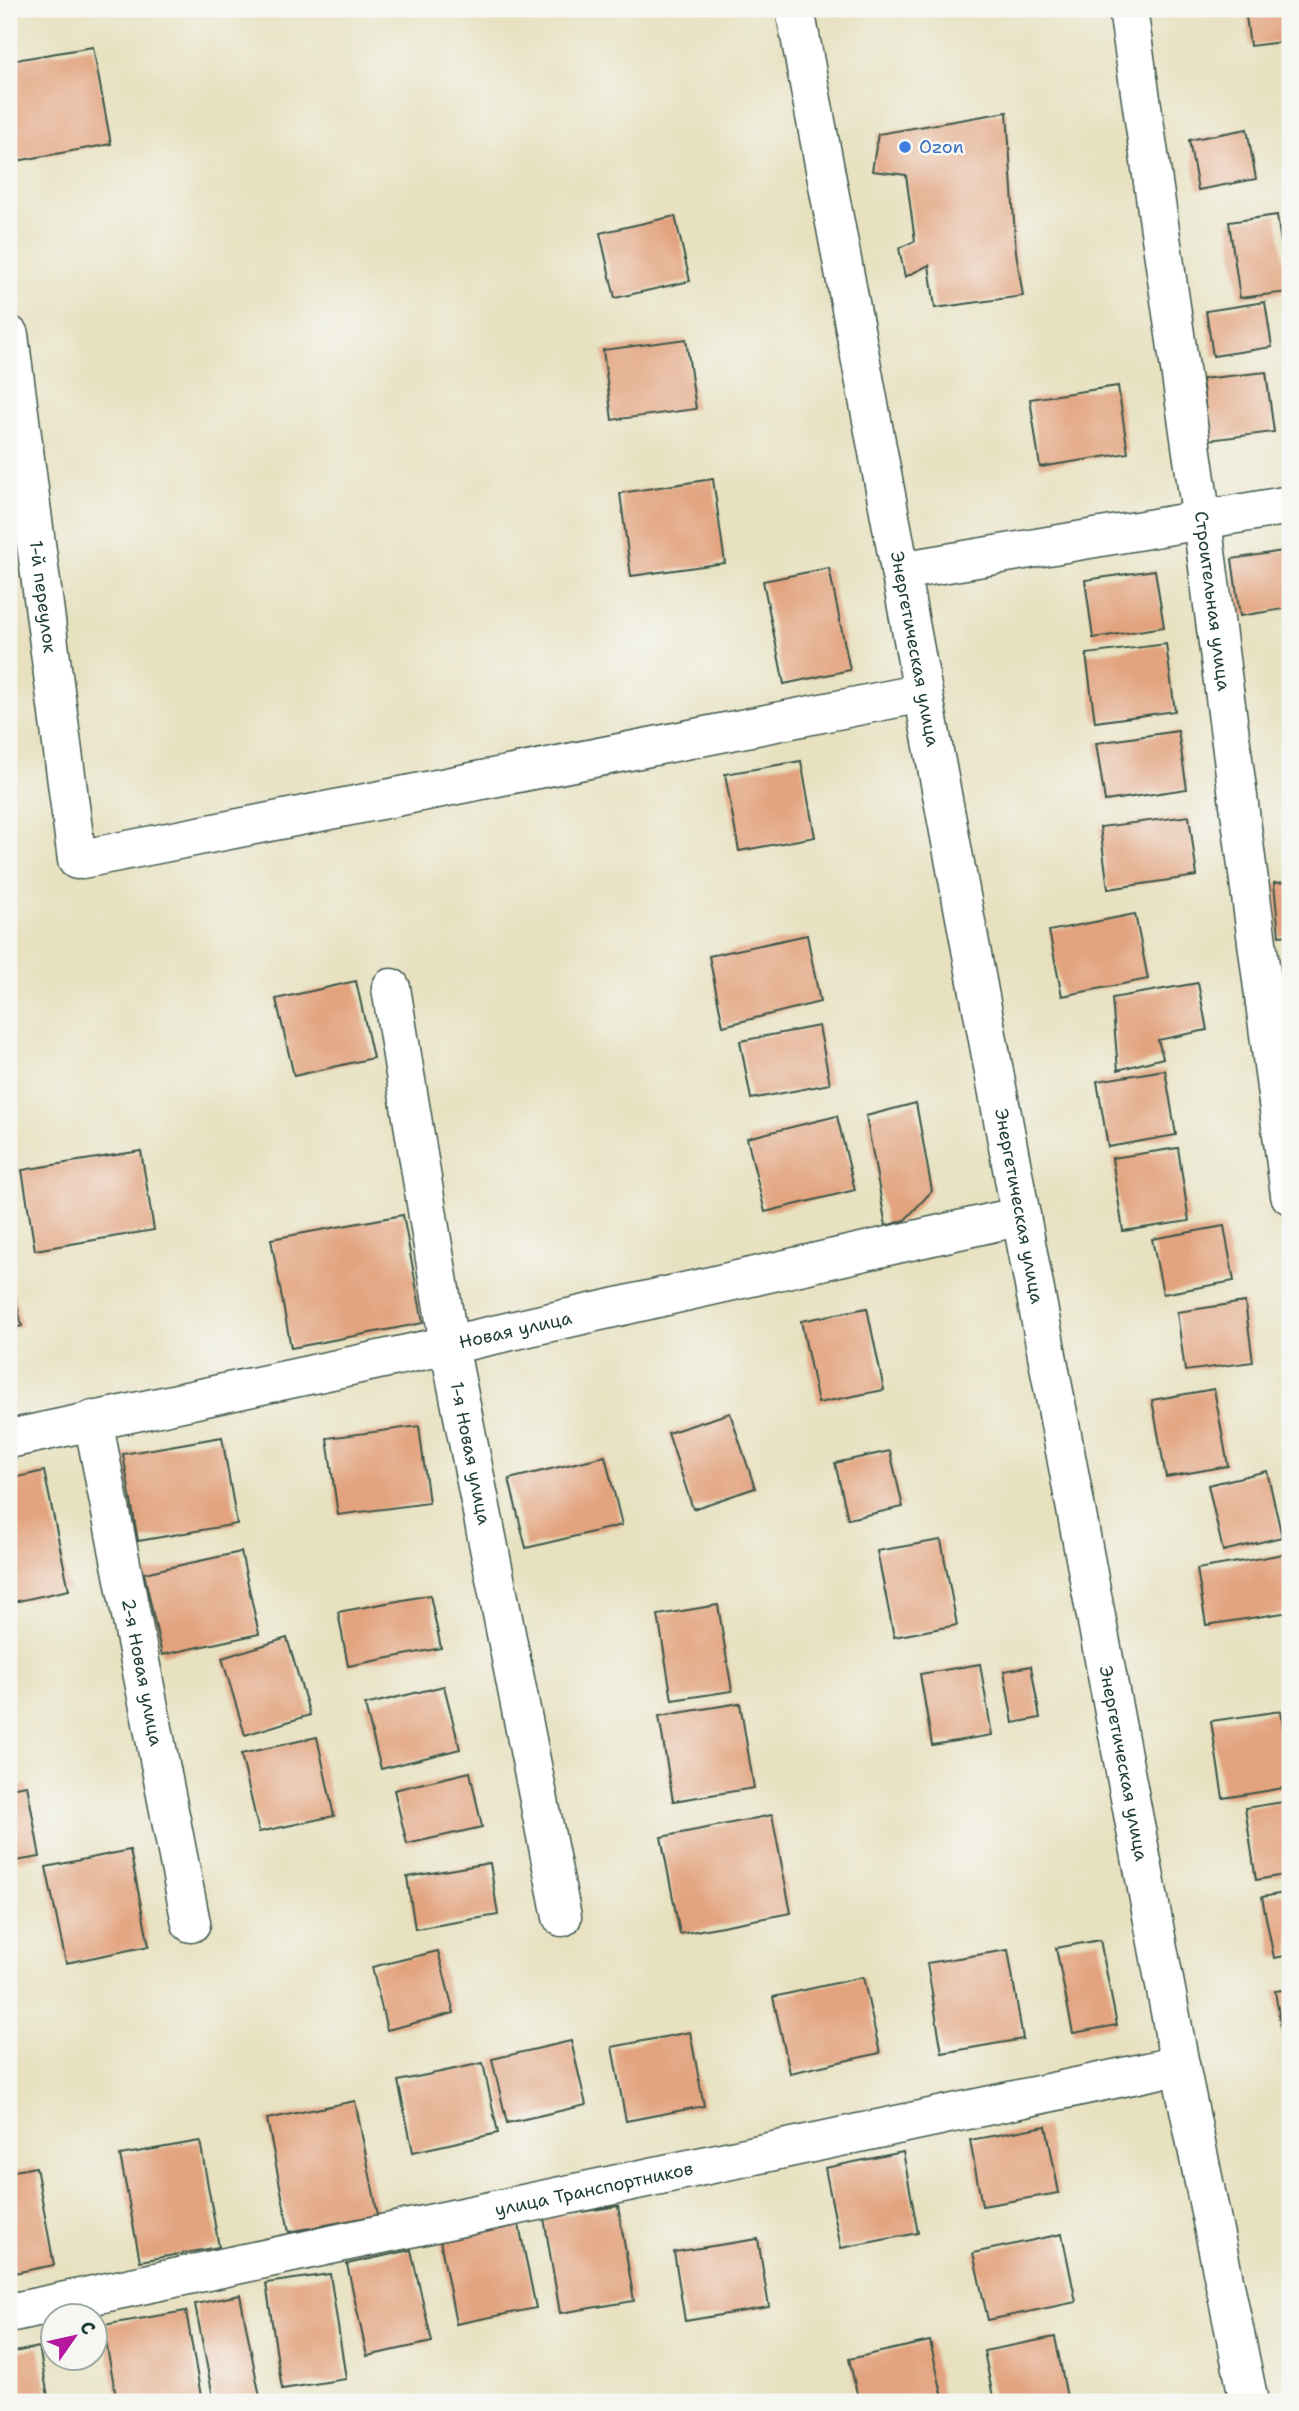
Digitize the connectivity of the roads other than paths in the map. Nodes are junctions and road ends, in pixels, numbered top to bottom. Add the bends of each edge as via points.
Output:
1 (795, 9) edge
2 (1128, 9) edge
3 (9, 335) edge
4 (1290, 506) edge
5 (1202, 521) junction
6 (900, 571) junction
7 (923, 693) junction
8 (391, 988) dead end
9 (1290, 1195) edge
10 (1021, 1216) junction
11 (449, 1345) junction
12 (93, 1420) junction
13 (9, 1438) edge
14 (562, 1917) dead end
15 (191, 1923) dead end
16 (1180, 2065) junction
17 (9, 2313) edge
18 (1249, 2402) edge

1 - 6 street, Энергетическая улица
2 - 5 street, Строительная улица
3 - 7 street, 1-й переулок via 77,860
4 - 5 street
5 - 6 street
5 - 9 street, Строительная улица
6 - 7 street, Энергетическая улица
7 - 10 street, Энергетическая улица
8 - 11 street, 1-я Новая улица
10 - 11 street, Новая улица
10 - 16 street, Энергетическая улица
11 - 12 street, Новая улица
11 - 14 street, 1-я Новая улица
12 - 13 street, Новая улица
12 - 15 street, 2-я Новая улица
16 - 17 street, улица Транспортников
16 - 18 street, Энергетическая улица

